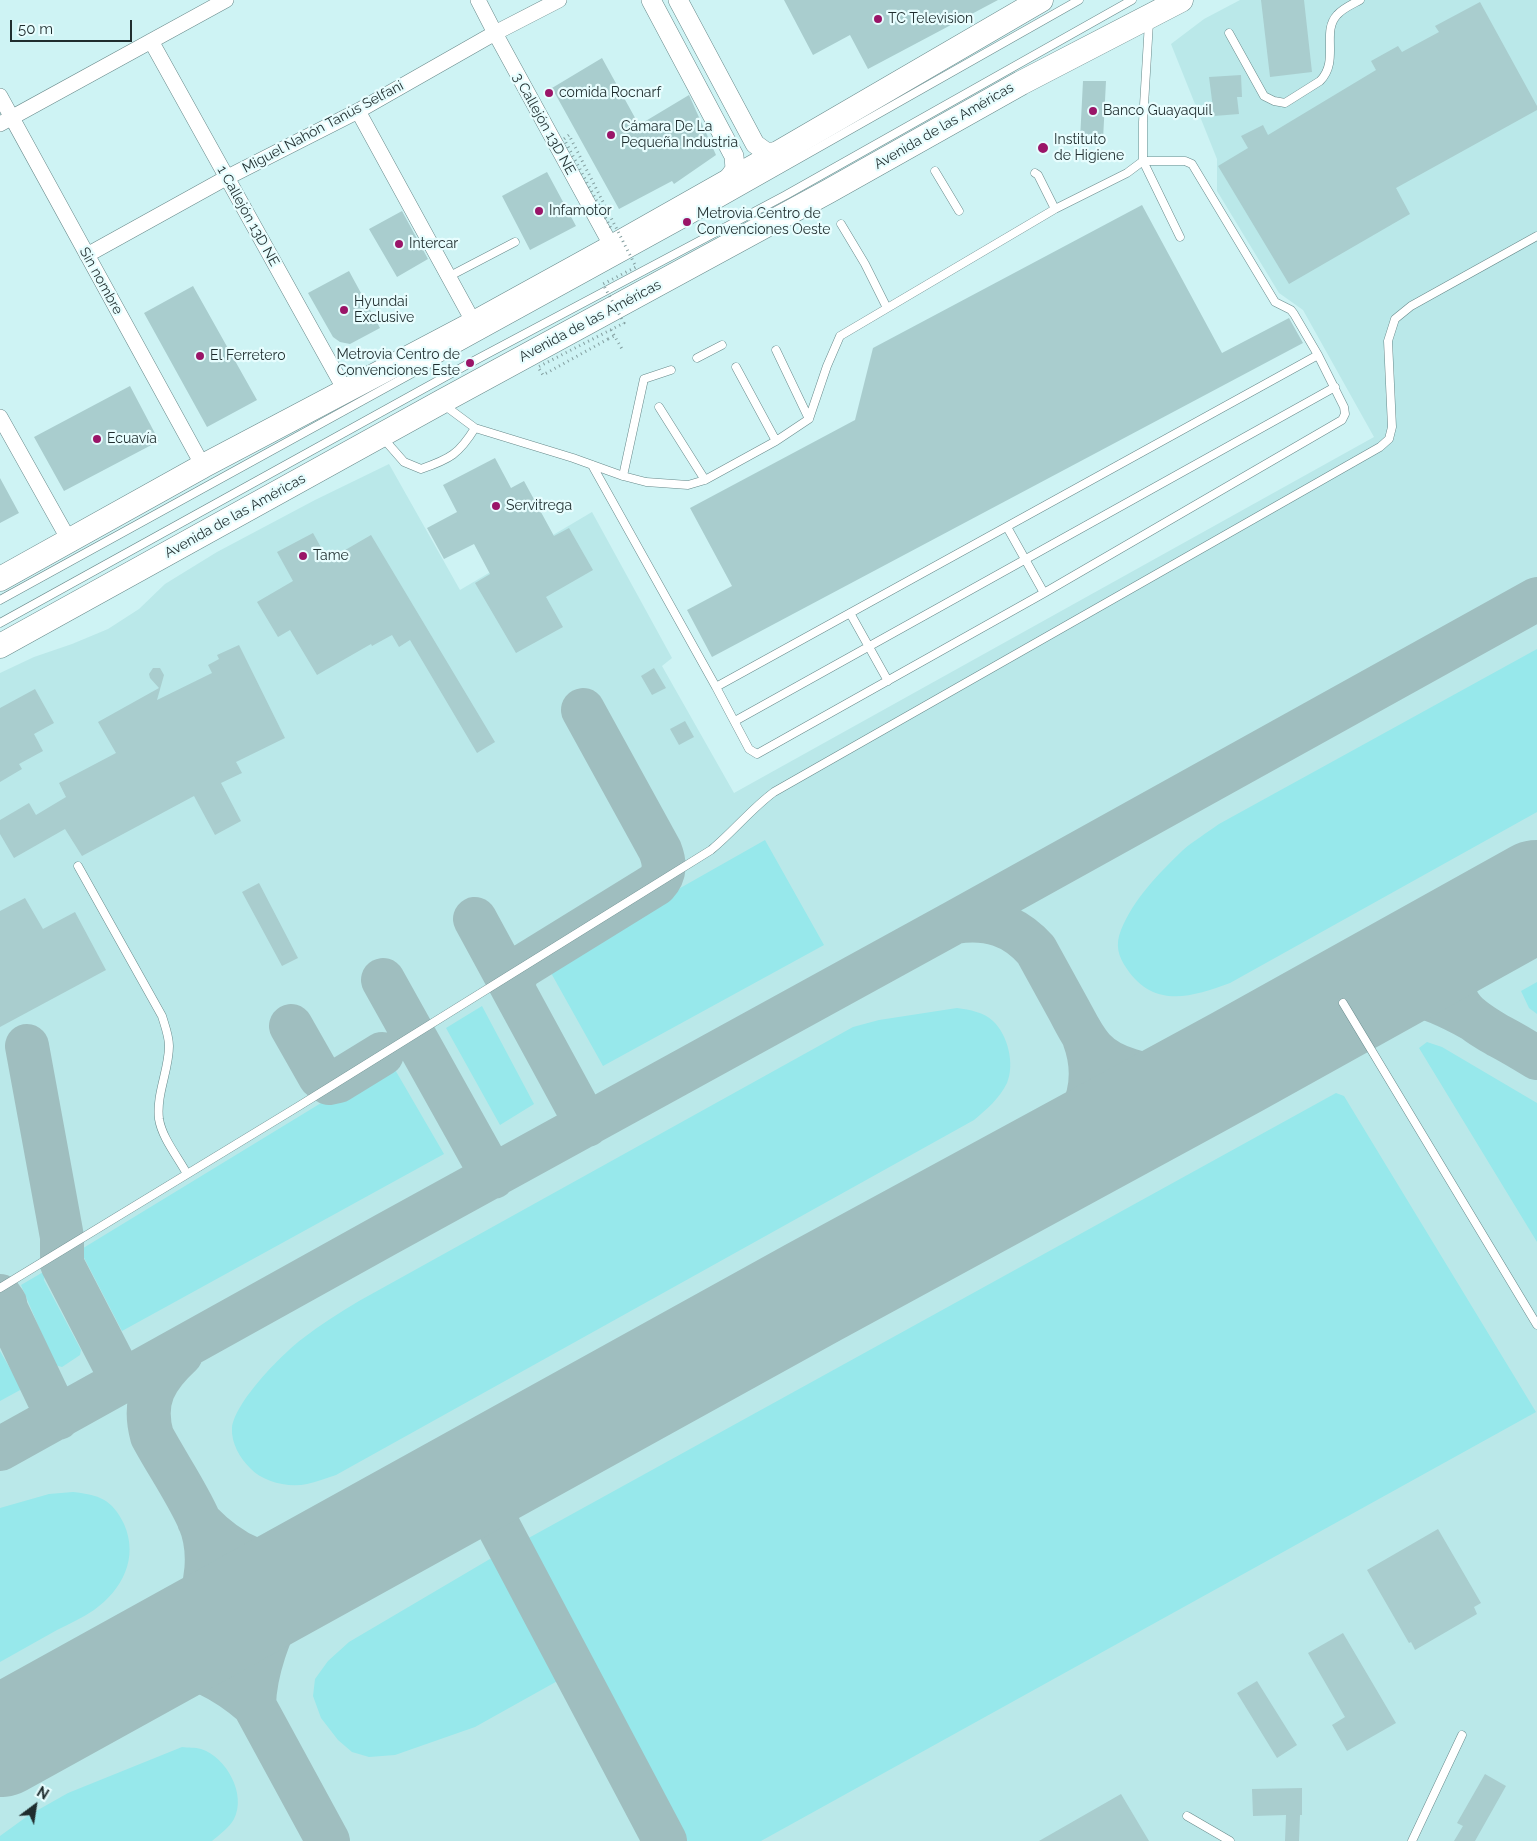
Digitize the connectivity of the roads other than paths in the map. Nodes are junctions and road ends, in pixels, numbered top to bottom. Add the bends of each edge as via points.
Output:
1 (226, 0) edge
2 (478, 0) edge
3 (559, 0) edge
4 (651, 0) edge
5 (678, 0) edge
6 (1041, 0) edge
7 (1079, 0) edge
8 (1132, 0) edge
9 (1181, 0) edge
10 (1360, 0) edge
11 (1010, 17) edge
12 (1149, 18) junction
13 (495, 33) junction
14 (1230, 33) dead end
15 (151, 41) junction
16 (1004, 44) junction
17 (0, 96) edge
18 (358, 111) junction
19 (6, 120) edge
20 (780, 152) junction
21 (1143, 162) junction
22 (935, 171) dead end
23 (1035, 173) dead end
24 (226, 178) junction
25 (726, 183) junction
26 (1055, 209) junction
27 (959, 211) dead end
28 (841, 224) dead end
29 (1537, 236) edge
30 (1180, 237) dead end
31 (612, 238) junction
32 (515, 242) dead end
33 (87, 254) junction
34 (448, 277) junction
35 (887, 308) junction
36 (474, 323) junction
37 (722, 345) dead end
38 (776, 350) dead end
39 (1318, 355) junction
40 (696, 358) dead end
41 (736, 367) dead end
42 (671, 370) dead end
43 (1335, 387) junction
44 (345, 390) junction
45 (441, 402) junction
46 (659, 407) dead end
47 (0, 417) edge
48 (809, 419) junction
49 (475, 428) junction
50 (380, 435) junction
51 (776, 440) junction
52 (592, 465) junction
53 (203, 466) junction
54 (623, 476) junction
55 (704, 480) junction
56 (1007, 527) junction
57 (70, 540) junction
58 (1025, 560) junction
59 (0, 579) edge
60 (1044, 593) junction
61 (0, 600) edge
62 (850, 613) junction
63 (0, 622) edge
64 (0, 646) edge
65 (869, 647) junction
66 (888, 681) junction
67 (716, 687) junction
68 (736, 721) junction
69 (78, 866) dead end
70 (1343, 1003) dead end
71 (187, 1174) junction
72 (0, 1288) edge
73 (1537, 1325) edge
74 (1462, 1735) dead end
75 (1187, 1816) dead end
76 (1230, 1841) edge
77 (1412, 1841) edge

1 - 15 street
2 - 13 street, 3 Callejón 13D NE
3 - 13 street, Miguel Nahón Tanús Selfani
4 - 25 street via 734,156 736,169
5 - 20 street via 755,144 766,152
6 - 11 main road
7 - 16 lane
8 - 63 lane, Avenida de las Américas via 786,195 461,368
9 - 12 main road, Avenida de las Américas
10 - 14 lane via 1339,12 1332,21 1330,64 1324,77 1285,103 1274,102 1264,96
11 - 16 lane
11 - 20 main road
12 - 21 lane
12 - 45 main road, Avenida de las Américas via 1021,83
13 - 18 street, Miguel Nahón Tanús Selfani
13 - 31 street, 3 Callejón 13D NE
15 - 19 street
15 - 24 street, 1 Callejón 13D NE
16 - 61 lane via 670,232
17 - 19 street, Sin nombre
18 - 24 street, Miguel Nahón Tanús Selfani
18 - 34 street
19 - 33 street, Sin nombre
20 - 25 main road
21 - 26 lane
21 - 30 lane
21 - 39 lane via 1185,161 1192,164 1274,302 1292,311
22 - 27 lane
23 - 26 lane
24 - 33 street, Miguel Nahón Tanús Selfani
24 - 44 street, 1 Callejón 13D NE
25 - 31 main road
26 - 35 lane
28 - 35 lane
29 - 71 lane via 1411,306 1395,319 1388,340 1392,428 1386,443 774,792 711,850
31 - 36 main road
32 - 34 lane
33 - 53 street, Sin nombre
34 - 36 street
35 - 48 lane via 840,336 826,366
36 - 44 main road
37 - 40 lane
38 - 48 lane
39 - 43 lane
39 - 56 lane
41 - 51 lane
42 - 54 lane via 644,379
43 - 58 lane
43 - 60 lane via 1345,410 1342,420
44 - 53 main road
45 - 49 lane
45 - 50 main road, Avenida de las Américas
46 - 55 lane
47 - 57 street
48 - 51 lane
49 - 50 lane via 463,448 421,468 404,462
49 - 52 lane
50 - 64 main road, Avenida de las Américas
51 - 55 lane
52 - 54 lane
52 - 67 lane
53 - 57 main road
54 - 55 lane via 666,484 688,485
56 - 58 lane
56 - 62 lane
57 - 59 main road
58 - 60 lane
58 - 65 lane
60 - 66 lane
62 - 65 lane
62 - 67 lane
65 - 66 lane
65 - 68 lane
66 - 68 lane via 756,754 749,749
67 - 68 lane
69 - 71 lane via 162,1016 169,1047 159,1101 159,1121
70 - 73 lane
71 - 72 lane
74 - 77 lane
75 - 76 lane

